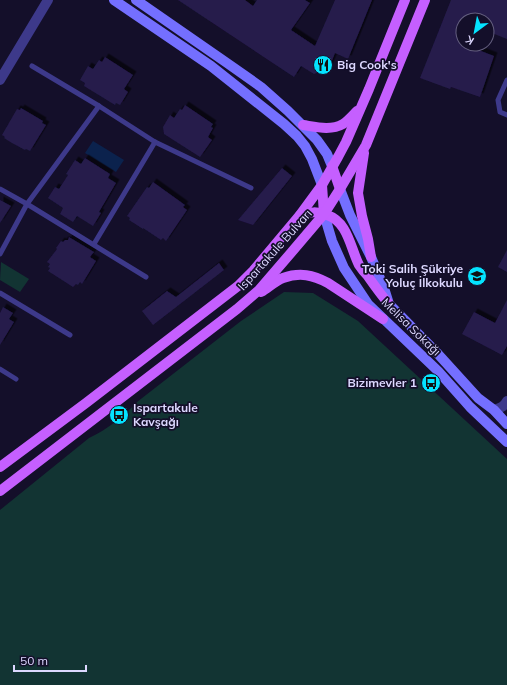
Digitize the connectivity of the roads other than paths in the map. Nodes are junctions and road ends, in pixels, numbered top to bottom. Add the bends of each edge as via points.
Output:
1 (48, 0) edge
2 (114, 0) edge
3 (136, 0) edge
4 (405, 0) edge
5 (425, 0) edge
6 (32, 66) dead end
7 (0, 80) edge
8 (507, 80) edge
9 (99, 106) junction
10 (362, 107) junction
11 (507, 115) edge
12 (303, 125) junction
13 (155, 142) junction
14 (366, 145) junction
15 (332, 166) junction
16 (322, 185) junction
17 (251, 188) dead end
18 (0, 189) edge
19 (340, 190) junction
20 (27, 204) junction
21 (324, 214) junction
22 (300, 215) junction
23 (94, 244) junction
24 (0, 254) edge
25 (371, 258) junction
26 (146, 277) dead end
27 (0, 293) edge
28 (244, 303) junction
29 (389, 304) junction
30 (383, 319) junction
31 (70, 335) dead end
32 (0, 369) edge
33 (16, 379) dead end
34 (507, 401) edge
35 (494, 410) junction
36 (507, 424) edge
37 (507, 442) edge
38 (0, 467) edge
39 (0, 491) edge

1 - 7 street
2 - 16 street via 211,66 284,124 304,146
3 - 12 street via 260,87
4 - 10 main road, Ispartakule Bulvarı
5 - 14 main road, Ispartakule Bulvarı
6 - 9 lane
8 - 11 lane via 498,100 500,112
9 - 13 lane
9 - 20 lane
10 - 12 main road via 343,124 335,127
10 - 15 main road, Ispartakule Bulvarı
12 - 15 street via 327,154
13 - 17 lane
13 - 23 lane
14 - 19 main road, Ispartakule Bulvarı
14 - 25 main road via 358,193
15 - 16 main road, Ispartakule Bulvarı
15 - 19 main road
16 - 21 main road
16 - 22 main road, Ispartakule Bulvarı
18 - 20 lane
19 - 21 main road, Ispartakule Bulvarı
19 - 25 street, Melisa Sokağı
20 - 23 lane
20 - 24 lane
21 - 22 main road via 308,212
21 - 28 main road, Ispartakule Bulvarı via 259,290
21 - 29 main road via 334,217 342,225 360,265
21 - 30 street, Melisa Sokağı via 344,268 368,304
22 - 38 main road, Ispartakule Bulvarı via 238,286
23 - 26 lane
25 - 29 street, Melisa Sokağı
27 - 31 lane
28 - 30 main road via 282,278 304,275 321,279
28 - 39 main road, Ispartakule Bulvarı
29 - 35 street, Melisa Sokağı via 478,398
30 - 37 street, Melisa Sokağı
32 - 33 lane
34 - 35 street
35 - 36 street, Melisa Sokağı

